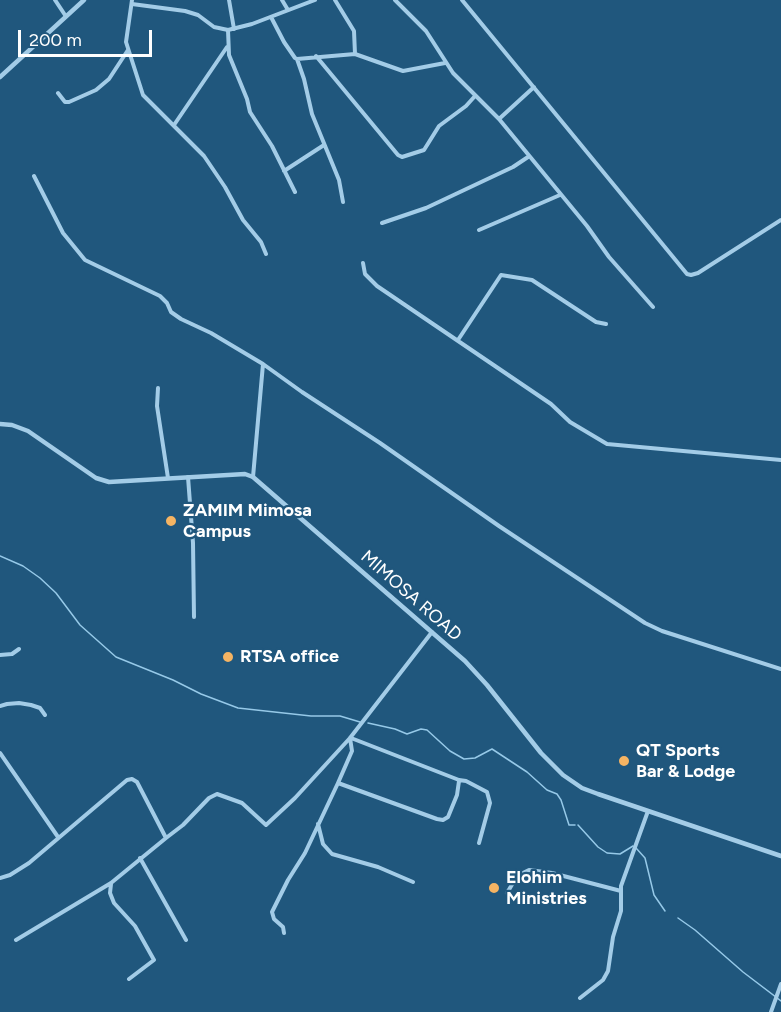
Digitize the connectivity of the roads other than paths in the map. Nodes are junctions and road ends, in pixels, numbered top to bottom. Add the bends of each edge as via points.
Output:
1 (55, 0) edge
2 (84, 0) edge
3 (229, 0) edge
4 (282, 0) edge
5 (315, 0) edge
6 (335, 0) edge
7 (395, 0) edge
8 (462, 0) edge
9 (132, 2) edge
10 (288, 10) junction
11 (65, 15) junction
12 (272, 17) junction
13 (234, 29) junction
14 (228, 30) junction
15 (228, 46) junction
16 (129, 50) junction
17 (355, 54) junction
18 (316, 56) junction
19 (297, 59) junction
20 (446, 63) junction
21 (0, 77) edge
22 (534, 87) junction
23 (58, 93) dead end
24 (476, 96) junction
25 (499, 119) junction
26 (174, 125) junction
27 (324, 145) junction
28 (528, 157) junction
29 (285, 171) junction
30 (34, 176) dead end
31 (295, 192) dead end
32 (560, 195) junction
33 (343, 202) dead end
34 (781, 220) edge
35 (382, 223) dead end
36 (479, 230) dead end
37 (266, 254) dead end
38 (363, 263) dead end
39 (652, 307) dead end
40 (606, 324) dead end
41 (458, 340) junction
42 (263, 364) junction
43 (158, 388) dead end
44 (0, 424) edge
45 (781, 460) edge
46 (188, 477) junction
47 (253, 477) junction
48 (168, 478) junction
49 (194, 617) dead end
50 (433, 631) junction
51 (19, 649) dead end
52 (0, 655) edge
53 (781, 669) edge
54 (0, 706) edge
55 (45, 716) dead end
56 (350, 738) junction
57 (0, 753) edge
58 (459, 780) junction
59 (338, 783) junction
60 (648, 811) junction
61 (318, 823) junction
62 (58, 837) junction
63 (166, 838) junction
64 (479, 843) dead end
65 (781, 856) edge
66 (140, 858) junction
67 (0, 878) edge
68 (413, 882) dead end
69 (111, 883) junction
70 (621, 891) junction
71 (507, 893) dead end
72 (284, 933) dead end
73 (16, 940) dead end
74 (186, 940) dead end
75 (129, 979) dead end
76 (781, 984) edge
77 (580, 998) dead end
78 (771, 1012) edge

1 - 11 street
2 - 11 street
3 - 13 street
4 - 10 street
5 - 10 street
6 - 17 street via 354,31
7 - 20 street via 426,31
8 - 22 street
9 - 14 street via 185,11
9 - 16 street via 126,31
10 - 12 street
11 - 21 street
12 - 13 street
12 - 19 street
13 - 14 street
14 - 15 street
15 - 26 street
15 - 29 street via 252,117
16 - 23 street via 96,90 69,102
16 - 26 street via 143,95
17 - 18 street
17 - 20 street via 403,71
18 - 19 street
18 - 24 street via 400,157 424,150 439,126
19 - 27 street
20 - 24 street
22 - 25 street
22 - 34 street via 687,274 698,273
24 - 25 street
25 - 28 street
26 - 37 street via 206,158
27 - 29 street
27 - 33 street via 339,180
28 - 32 street
28 - 35 street via 426,208
29 - 31 street
30 - 42 street via 63,233 85,260 160,296 181,319
32 - 36 street
32 - 39 street
38 - 41 street via 365,274 377,286
40 - 41 street via 596,322 532,280 501,274
41 - 45 street via 552,404 570,422 607,444
42 - 47 street
42 - 53 street via 645,623
43 - 48 street
44 - 48 street via 28,431 96,478 109,482
46 - 47 street
46 - 48 street
46 - 49 street
47 - 50 street, MIMOSA ROAD
50 - 56 street
50 - 60 street, MIMOSA ROAD via 476,672 562,775 582,788
51 - 52 street
54 - 55 street via 31,705 40,708
56 - 58 street
56 - 59 street via 352,751
56 - 63 street via 266,825 242,803 217,794
57 - 62 street
58 - 59 street via 457,795 443,820
58 - 64 street via 487,792 489,797
59 - 61 street
60 - 65 street, MIMOSA ROAD
60 - 70 street
61 - 68 street via 324,844 332,854
61 - 72 street via 272,912
62 - 63 street via 132,779 141,788
62 - 67 street via 29,863
63 - 66 street
66 - 69 street
66 - 74 street
69 - 73 street
69 - 75 street via 114,903 128,917 154,960
70 - 71 street via 530,870 517,876
70 - 77 street via 608,971 603,980
76 - 78 street

